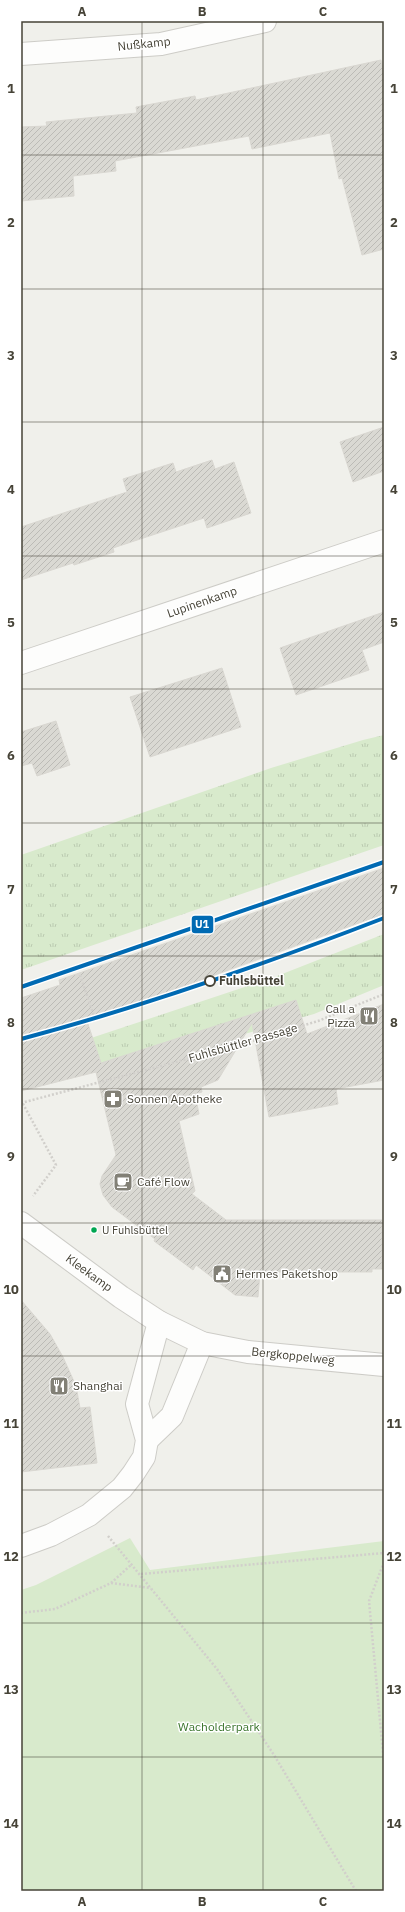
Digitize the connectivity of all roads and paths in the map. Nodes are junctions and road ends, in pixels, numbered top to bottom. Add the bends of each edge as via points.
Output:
1 (265, 21) edge
2 (21, 54) edge
3 (384, 541) edge
4 (21, 663) edge
5 (80, 975) dead end
6 (384, 994) edge
7 (94, 1016) dead end
8 (21, 1102) edge
9 (32, 1198) dead end
10 (21, 1223) edge
11 (159, 1322) junction
12 (202, 1343) junction
13 (384, 1365) edge
14 (147, 1440) junction
15 (90, 1515) junction
16 (21, 1546) edge
17 (384, 1553) edge
18 (384, 1562) edge
19 (132, 1564) junction
20 (140, 1574) junction
21 (111, 1583) junction
22 (151, 1588) junction
23 (21, 1613) edge
24 (384, 1764) edge
25 (356, 1891) edge

1 - 2 street, Nußkamp via 160,44
3 - 4 street, Lupinenkamp
5 - 7 path
6 - 8 path, Fuhlsbüttler Passage via 318,1021 229,1048
8 - 9 path via 56,1165
10 - 11 street, Kleekamp
11 - 12 street, Bergkoppelweg
11 - 14 street via 137,1404
12 - 13 street, Bergkoppelweg via 248,1352
12 - 14 street via 172,1416
14 - 15 street via 144,1456 133,1474 122,1488
15 - 16 street via 51,1535
15 - 19 path
17 - 20 path
18 - 24 path via 369,1601
19 - 20 path
19 - 21 path
20 - 22 path
21 - 22 path
21 - 23 path via 55,1608
22 - 25 path via 217,1669 274,1755

